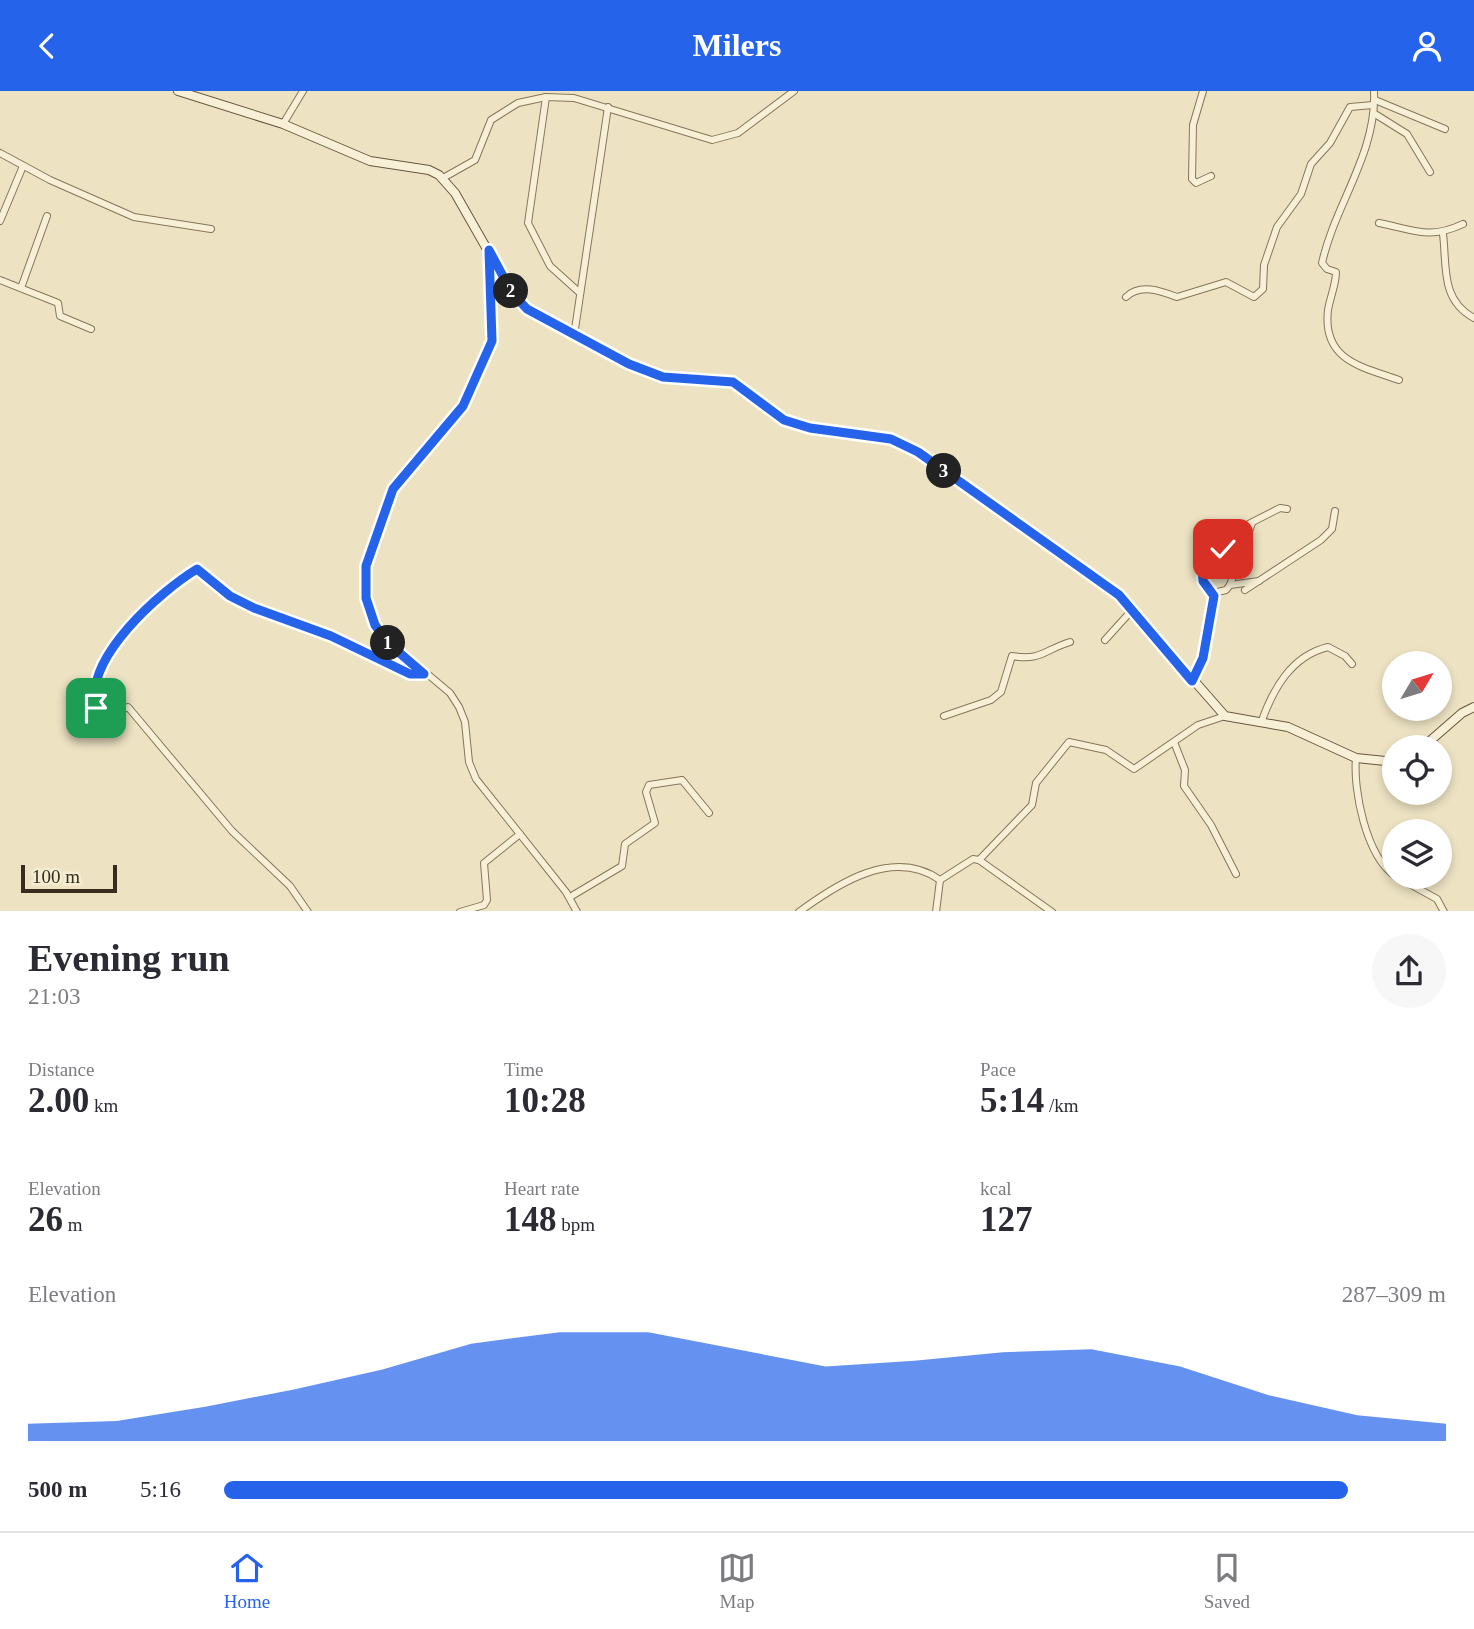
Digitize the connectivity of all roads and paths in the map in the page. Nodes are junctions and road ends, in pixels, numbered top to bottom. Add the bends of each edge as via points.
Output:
1 (178, 91) edge
2 (303, 91) edge
3 (794, 91) edge
4 (1203, 91) edge
5 (1374, 91) edge
6 (556, 94) edge
7 (546, 97) junction
8 (1374, 103) junction
9 (608, 107) junction
10 (1375, 114) junction
11 (283, 124) junction
12 (1445, 129) dead end
13 (0, 153) edge
14 (23, 166) junction
15 (1430, 172) dead end
16 (1211, 176) dead end
17 (443, 178) junction
18 (47, 216) dead end
19 (1, 218) edge
20 (1379, 223) dead end
21 (1463, 224) dead end
22 (211, 229) dead end
23 (1443, 234) junction
24 (489, 250) junction
25 (0, 280) edge
26 (21, 288) junction
27 (580, 293) junction
28 (1126, 297) dead end
29 (1474, 318) edge
30 (91, 329) dead end
31 (574, 336) junction
32 (1399, 380) dead end
33 (1287, 509) dead end
34 (1335, 511) dead end
35 (1252, 523) junction
36 (1264, 581) junction
37 (1230, 585) junction
38 (1245, 590) dead end
39 (1213, 593) junction
40 (1133, 609) junction
41 (1105, 640) dead end
42 (1070, 642) dead end
43 (1352, 664) dead end
44 (424, 674) junction
45 (1192, 681) junction
46 (1474, 707) edge
47 (944, 716) dead end
48 (1225, 716) junction
49 (1261, 723) junction
50 (1437, 735) edge
51 (1174, 743) junction
52 (1356, 758) junction
53 (1382, 761) edge
54 (709, 813) dead end
55 (520, 834) junction
56 (979, 860) junction
57 (1382, 862) edge
58 (1236, 874) dead end
59 (940, 880) junction
60 (1419, 889) edge
61 (570, 897) junction
62 (307, 911) edge
63 (463, 911) edge
64 (577, 911) edge
65 (800, 911) edge
66 (936, 911) edge
67 (1051, 911) edge
68 (1443, 911) edge

1 - 11 street
2 - 11 street
3 - 9 street via 738,133 712,140
4 - 16 street via 1194,125 1192,179 1196,183
5 - 8 street
6 - 7 street
6 - 9 street
7 - 17 street via 510,105 496,115 487,126 475,160
7 - 27 street via 528,223 550,266
8 - 10 street
8 - 12 street
8 - 28 street via 1350,107 1330,143 1311,164 1301,194 1276,227 1259,295 1254,297 1226,282 1177,297 1163,290 1143,290
9 - 27 street
10 - 15 street via 1407,134
10 - 32 street via 1322,263 1336,272 1328,310 1333,343 1353,365
11 - 17 street via 370,160 429,170
13 - 14 street
14 - 19 street
14 - 22 street via 134,217
17 - 24 street
18 - 26 street
20 - 23 street
21 - 23 street
23 - 29 street via 1446,286
24 - 31 street via 519,301
24 - 44 street via 492,341 463,406 393,489 366,566 366,598 375,625 388,643
25 - 26 street
26 - 30 street via 58,303 60,316
27 - 31 street
31 - 40 street via 654,375 733,382 784,420 798,425 904,443 1098,579
33 - 35 street via 1280,508
34 - 36 street via 1332,529
35 - 37 street
35 - 39 street via 1231,533 1224,540 1222,553 1203,565 1203,581
36 - 37 street
36 - 38 street
37 - 39 street
39 - 45 street via 1203,658
40 - 41 street
40 - 45 street
42 - 47 street via 1039,657 1012,656 1001,692
43 - 49 street via 1332,647 1300,659 1270,698
44 - 55 street via 455,700 465,722 471,770
44 - 62 street via 410,674 331,636 254,608 230,596 197,569 135,617 101,670 94,699 97,709 115,713 128,707 232,831 290,885
45 - 48 street
46 - 50 street
48 - 49 street
48 - 51 street via 1198,725
49 - 52 street via 1296,730
51 - 56 street via 1135,769 1106,750 1069,742 1036,783 1032,806
51 - 58 street via 1185,770 1184,786
52 - 53 street
52 - 57 street via 1354,781 1361,811
54 - 61 street via 682,780 649,785 646,792 655,823 625,844 622,866
55 - 61 street
55 - 63 street via 484,863 484,905
56 - 59 street via 973,859
56 - 67 street
59 - 65 street via 904,869 880,868 833,889
59 - 66 street
60 - 68 street via 1437,899
61 - 64 street

